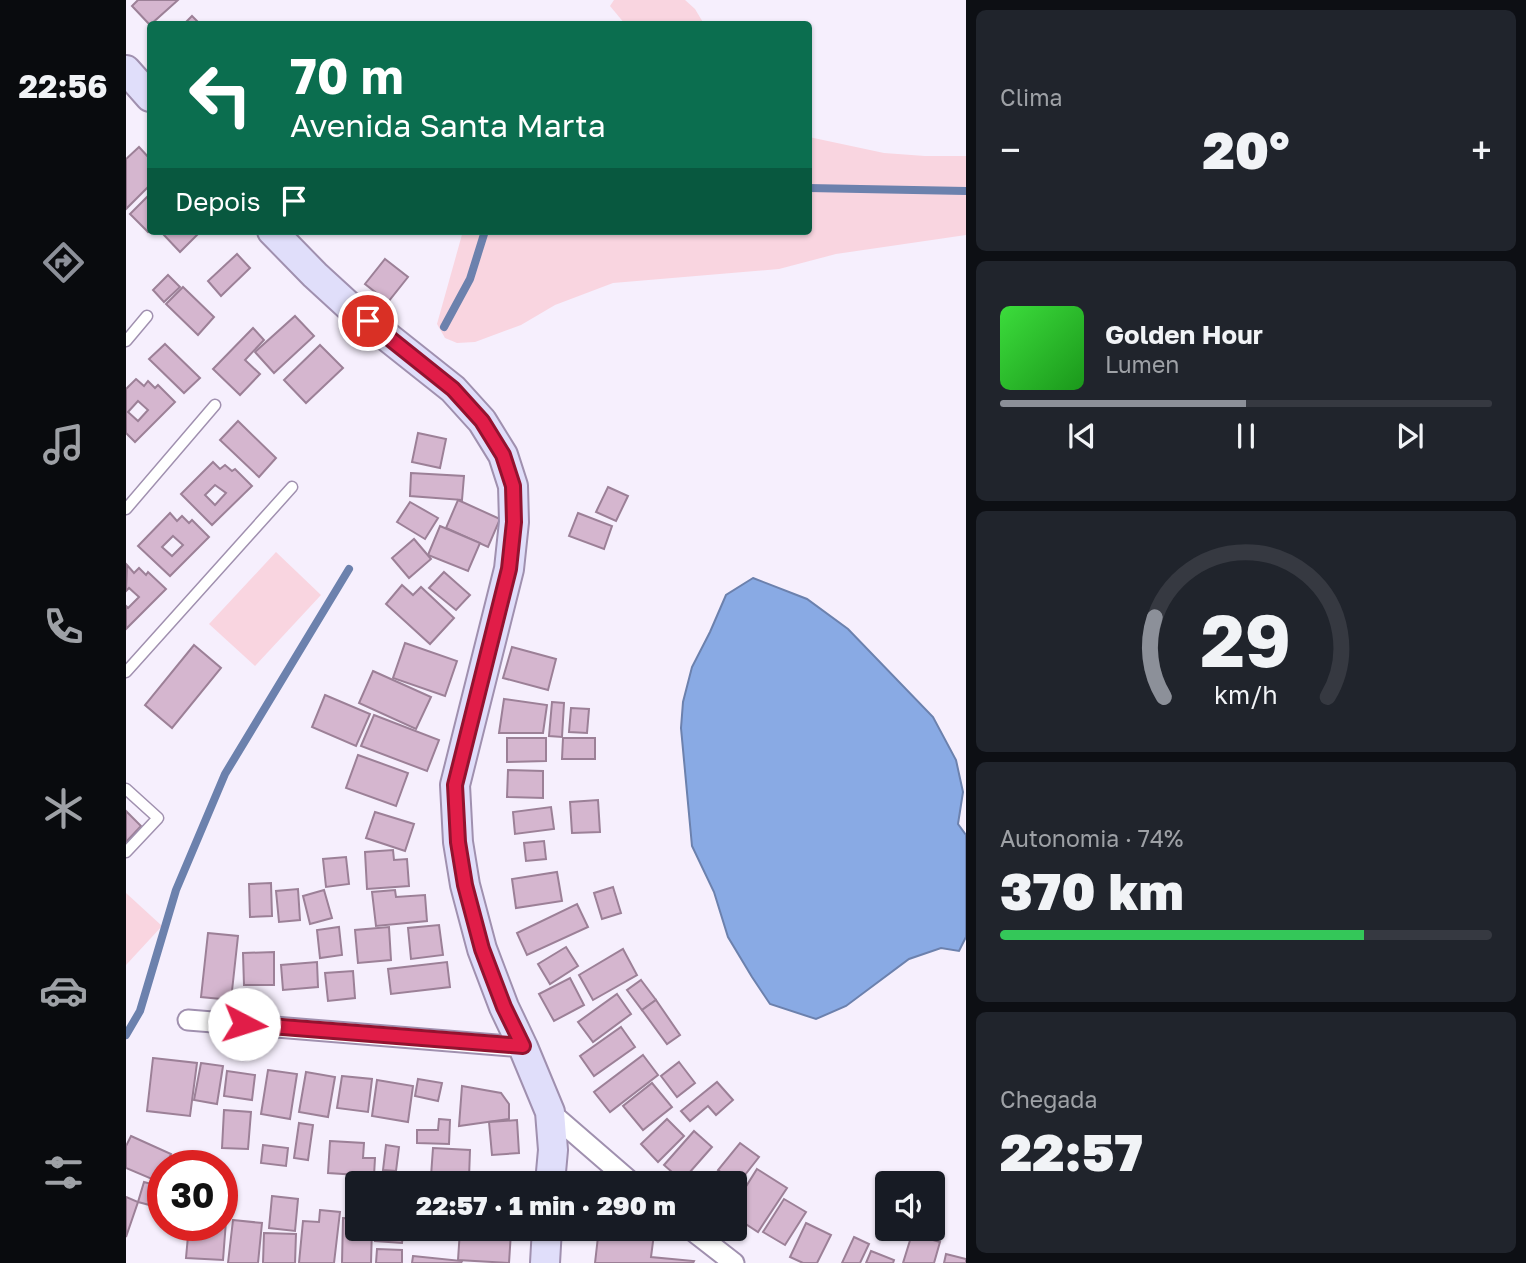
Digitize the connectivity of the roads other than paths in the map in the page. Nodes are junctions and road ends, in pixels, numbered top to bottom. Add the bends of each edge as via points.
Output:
1 (126, 70) edge
2 (147, 94) edge
3 (276, 235) edge
4 (147, 316) dead end
5 (126, 341) edge
6 (215, 405) dead end
7 (292, 487) dead end
8 (126, 509) edge
9 (126, 672) edge
10 (126, 789) edge
11 (126, 852) edge
12 (188, 1020) dead end
13 (523, 1046) junction
14 (550, 1112) junction
15 (551, 1171) edge
16 (618, 1171) edge
17 (546, 1241) edge
18 (706, 1241) edge
19 (545, 1263) edge
20 (734, 1263) edge

1 - 2 street
3 - 13 street via 351,308 453,389 482,421 503,455 513,486 509,569 455,785 465,885 482,949
4 - 5 lane
6 - 8 lane
7 - 9 lane
10 - 11 lane via 158,818
12 - 13 street
13 - 14 street
14 - 15 street
14 - 16 street
17 - 19 street
18 - 20 street

